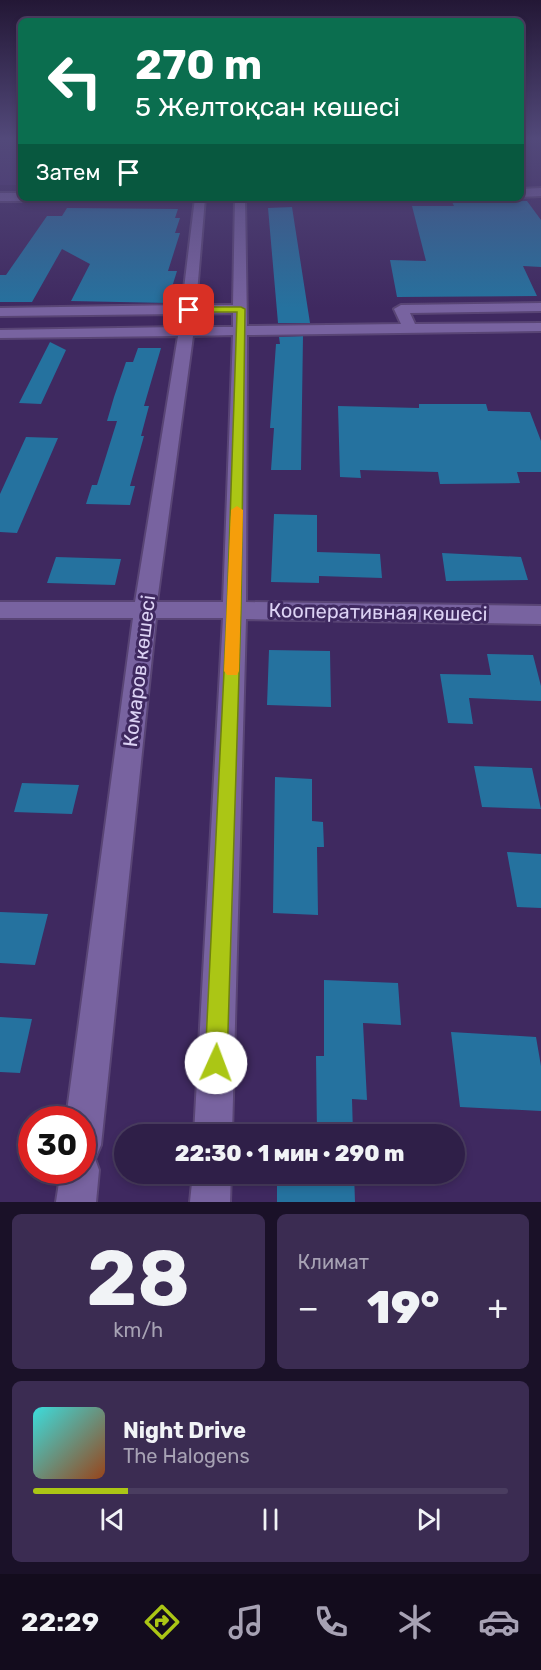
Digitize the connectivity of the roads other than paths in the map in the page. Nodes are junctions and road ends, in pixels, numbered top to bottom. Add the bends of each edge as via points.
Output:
1 (0, 197) edge
2 (18, 197) edge
3 (200, 201) edge
4 (240, 201) edge
5 (541, 307) edge
6 (0, 312) edge
7 (241, 320) junction
8 (187, 321) junction
9 (541, 327) edge
10 (410, 329) junction
11 (0, 334) edge
12 (0, 610) edge
13 (145, 610) junction
14 (234, 610) junction
15 (541, 615) edge
16 (87, 1106) edge
17 (213, 1124) edge
18 (78, 1184) edge
19 (211, 1184) edge
20 (76, 1202) edge
21 (210, 1202) edge

1 - 2 street
3 - 8 street, Комаров көшесі
4 - 7 street
5 - 10 street via 401,309
6 - 8 street
7 - 8 street
7 - 8 street
7 - 10 street
7 - 14 street
8 - 11 street
8 - 13 street, Комаров көшесі
9 - 10 street
12 - 13 street, Кооперативная көшесі
13 - 14 street, Кооперативная көшесі
13 - 16 street, Комаров көшесі
14 - 15 street, Кооперативная көшесі
14 - 17 street
18 - 20 street
19 - 21 street

